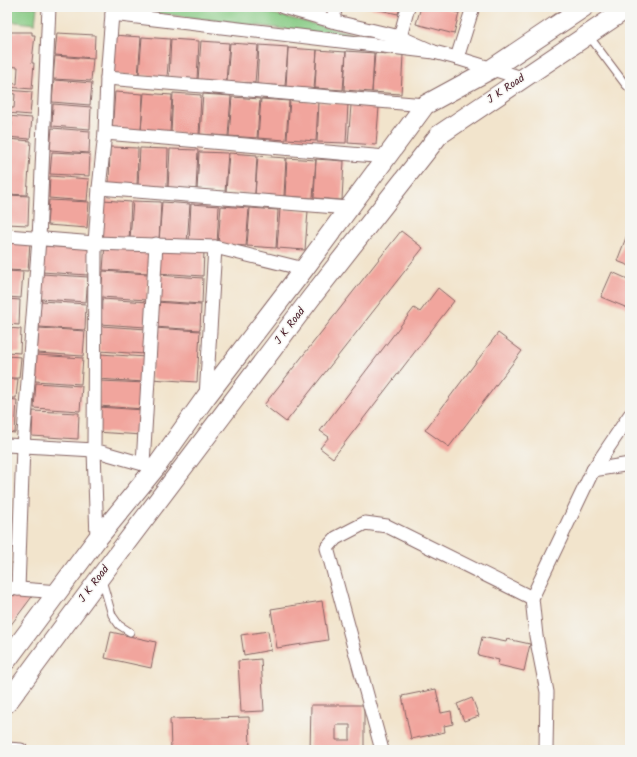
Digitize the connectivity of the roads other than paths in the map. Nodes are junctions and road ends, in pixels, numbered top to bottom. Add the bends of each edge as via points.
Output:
1 (49, 7) edge
2 (283, 7) edge
3 (336, 7) edge
4 (408, 7) edge
5 (473, 7) edge
6 (584, 7) edge
7 (628, 7) edge
8 (112, 10) edge
9 (332, 21) junction
10 (552, 29) junction
11 (588, 34) junction
12 (400, 37) junction
13 (567, 48) junction
14 (434, 52) junction
15 (457, 58) junction
16 (493, 68) junction
17 (107, 78) junction
18 (522, 78) junction
19 (630, 89) edge
20 (425, 105) junction
21 (105, 133) junction
22 (386, 157) junction
23 (99, 188) junction
24 (348, 208) junction
25 (7, 236) edge
26 (39, 239) junction
27 (95, 243) junction
28 (156, 244) junction
29 (215, 247) junction
30 (304, 269) junction
31 (206, 397) junction
32 (630, 415) edge
33 (7, 445) edge
34 (23, 446) junction
35 (94, 450) junction
36 (630, 464) edge
37 (593, 470) junction
38 (147, 471) junction
39 (161, 496) junction
40 (97, 539) junction
41 (101, 576) junction
42 (12, 588) edge
43 (59, 592) junction
44 (532, 598) junction
45 (130, 632) dead end
46 (7, 660) edge
47 (7, 703) edge
48 (7, 749) edge
49 (21, 750) edge
50 (382, 750) edge
51 (546, 750) edge

1 - 26 street
2 - 9 street
3 - 9 street
4 - 12 street
5 - 15 street
6 - 10 main road, J K Road
7 - 11 main road, J K Road
8 - 14 street
8 - 17 street
9 - 12 street
10 - 13 main road
10 - 16 main road, J K Road
11 - 13 main road, J K Road
11 - 19 lane
12 - 14 street
13 - 18 main road, J K Road
14 - 15 street
15 - 16 street
16 - 18 street
16 - 20 main road, J K Road
17 - 20 street
17 - 21 street
18 - 39 main road, J K Road via 439,135
20 - 22 main road, J K Road
21 - 22 street
21 - 23 street
22 - 24 main road, J K Road
23 - 24 street
23 - 27 street
24 - 30 main road, J K Road
25 - 26 street
26 - 27 street
26 - 34 street
27 - 28 street
27 - 35 street
28 - 29 street
28 - 38 street
29 - 30 street
29 - 31 street
30 - 31 main road, J K Road
31 - 38 main road, J K Road
32 - 37 street
33 - 34 street
34 - 35 street
34 - 42 street
35 - 38 street
35 - 40 street
36 - 37 street
37 - 44 street
38 - 39 main road
38 - 40 main road, J K Road
39 - 41 main road, J K Road
40 - 43 main road, J K Road
41 - 45 lane via 112,615 119,625
41 - 47 main road, J K Road
42 - 43 street
43 - 46 main road, J K Road
44 - 50 street via 387,526 364,523 336,538 327,548
44 - 51 street via 536,636 548,692
48 - 49 street

